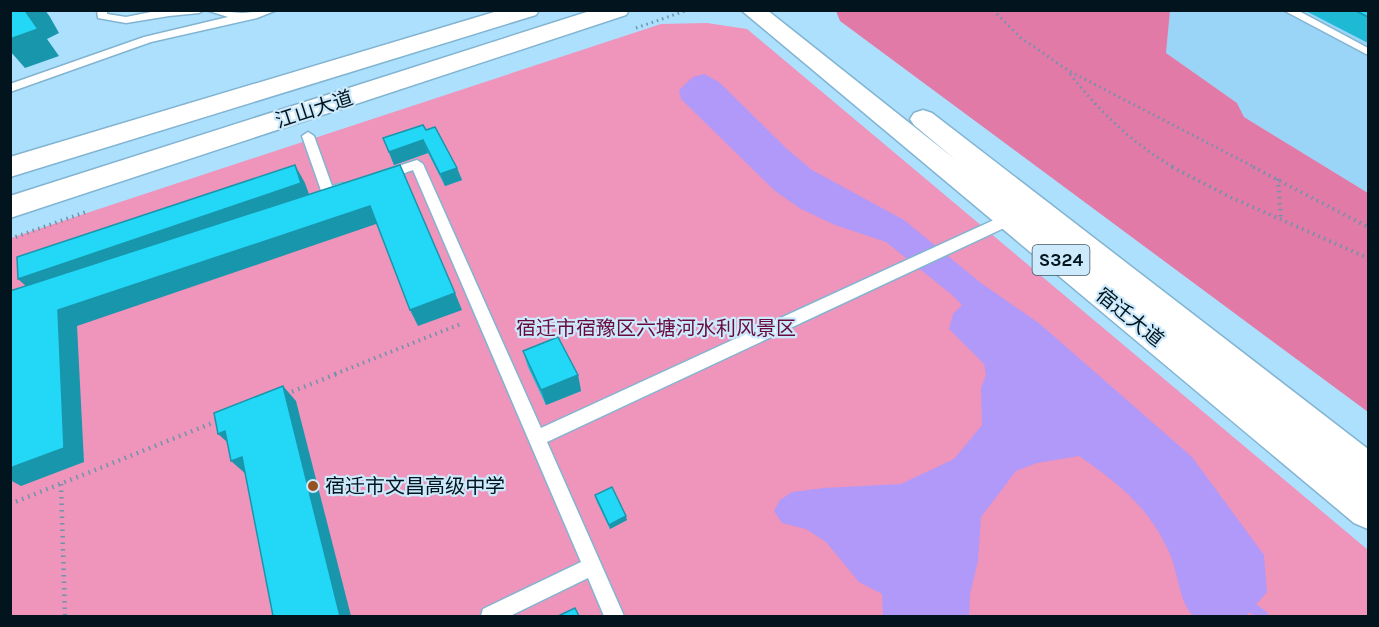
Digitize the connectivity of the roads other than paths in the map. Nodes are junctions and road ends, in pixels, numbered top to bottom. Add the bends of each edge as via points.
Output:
1 (102, 10) edge
2 (199, 10) edge
3 (211, 10) edge
4 (272, 10) edge
5 (528, 10) edge
6 (618, 10) edge
7 (752, 10) edge
8 (787, 10) edge
9 (1288, 10) edge
10 (249, 16) junction
11 (1368, 52) edge
12 (10, 88) edge
13 (308, 136) dead end
14 (10, 167) edge
15 (10, 207) edge
16 (1022, 213) junction
17 (537, 438) junction
18 (1368, 472) edge
19 (1368, 510) edge
20 (592, 566) junction
21 (490, 616) edge
22 (614, 616) edge

1 - 2 lane via 102,16 113,21
3 - 10 lane
4 - 10 lane
5 - 14 main road, 江山大道
6 - 15 main road, 江山大道
7 - 16 main road, 宿迁大道 / S324
8 - 16 main road, 宿迁大道 / S324
9 - 11 lane
10 - 12 lane via 148,39
13 - 17 lane via 328,193 417,164
16 - 17 lane
16 - 18 main road, 宿迁大道 / S324
16 - 19 main road, 宿迁大道 / S324
17 - 20 lane
20 - 21 lane
20 - 22 lane

